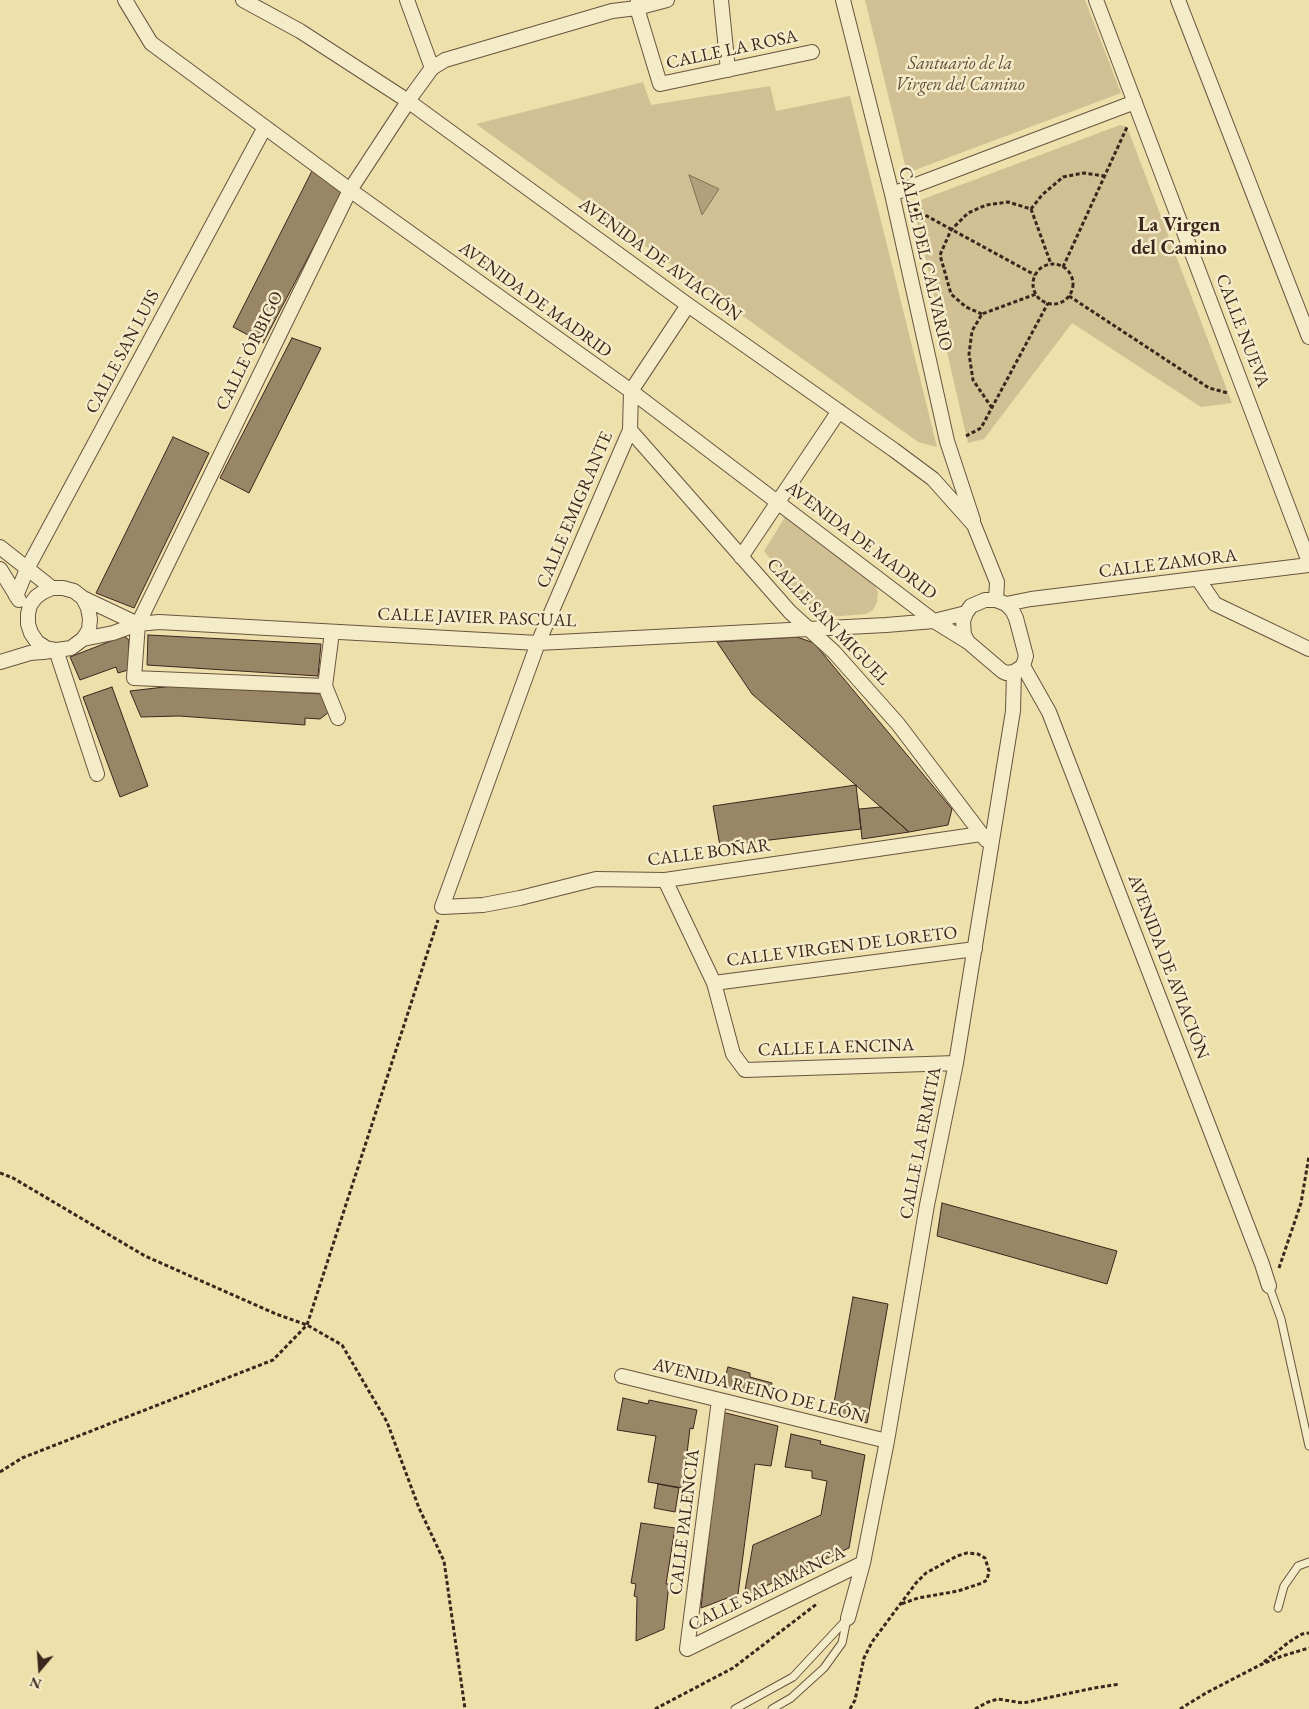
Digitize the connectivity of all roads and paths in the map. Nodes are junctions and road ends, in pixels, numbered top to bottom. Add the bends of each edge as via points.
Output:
1 (126, 0) edge
2 (243, 0) edge
3 (407, 0) edge
4 (667, 0) edge
5 (722, 0) edge
6 (842, 0) edge
7 (1096, 0) edge
8 (1178, 0) edge
9 (638, 4) edge
10 (812, 52) dead end
11 (432, 68) junction
12 (728, 70) junction
13 (408, 101) junction
14 (1135, 102) junction
15 (265, 127) junction
16 (1127, 127) dead end
17 (1104, 176) junction
18 (350, 190) junction
19 (892, 194) junction
20 (1031, 208) junction
21 (914, 209) dead end
22 (951, 230) junction
23 (1051, 264) junction
24 (1063, 267) junction
25 (1035, 275) junction
26 (1036, 294) junction
27 (1069, 296) junction
28 (1048, 303) junction
29 (688, 305) junction
30 (982, 314) junction
31 (1309, 337) edge
32 (630, 391) junction
33 (1228, 393) dead end
34 (992, 408) junction
35 (839, 411) junction
36 (630, 430) junction
37 (966, 436) dead end
38 (779, 502) junction
39 (974, 525) junction
40 (0, 547) edge
41 (741, 557) junction
42 (1309, 564) edge
43 (0, 569) edge
44 (27, 569) junction
45 (1198, 579) junction
46 (52, 588) junction
47 (16, 596) junction
48 (83, 598) junction
49 (1031, 599) junction
50 (1001, 602) junction
51 (966, 613) junction
52 (28, 614) junction
53 (1016, 618) junction
54 (934, 621) junction
55 (138, 624) junction
56 (807, 628) junction
57 (332, 632) junction
58 (30, 633) junction
59 (83, 639) junction
60 (968, 642) junction
61 (538, 643) junction
62 (1309, 649) edge
63 (56, 650) junction
64 (30, 653) junction
65 (0, 662) edge
66 (1018, 669) junction
67 (325, 686) junction
68 (338, 718) dead end
69 (97, 774) dead end
70 (981, 834) junction
71 (992, 846) junction
72 (665, 880) junction
73 (442, 908) junction
74 (975, 949) junction
75 (714, 983) junction
76 (956, 1063) junction
77 (1309, 1156) edge
78 (0, 1173) edge
79 (1268, 1286) junction
80 (307, 1325) junction
81 (622, 1376) dead end
82 (719, 1400) junction
83 (887, 1441) junction
84 (1309, 1446) edge
85 (0, 1472) edge
86 (1309, 1562) edge
87 (863, 1563) junction
88 (820, 1601) dead end
89 (901, 1604) junction
90 (1278, 1608) dead end
91 (848, 1618) junction
92 (1309, 1633) edge
93 (1309, 1648) edge
94 (687, 1649) joint
95 (1260, 1665) junction
96 (1120, 1684) dead end
97 (465, 1709) edge
98 (655, 1709) edge
99 (735, 1709) edge
100 (772, 1709) edge
101 (850, 1709) edge
102 (975, 1709) edge
103 (1180, 1709) edge

1 - 15 street, AVENIDA DE MADRID via 151,43
2 - 13 street, AVENIDA DE AVIACIÓN via 300,31
3 - 11 street
4 - 9 street
5 - 12 street
6 - 19 street, CALLE DEL CALVARIO
7 - 14 street, CALLE NUEVA
8 - 31 street
9 - 11 street via 612,8 444,60
9 - 12 street, CALLE LA ROSA via 660,84
10 - 12 street, CALLE LA ROSA
11 - 13 street, CALLE ÓRBIGO
13 - 18 street, CALLE ÓRBIGO
13 - 29 street, AVENIDA DE AVIACIÓN
14 - 19 street
14 - 42 street, CALLE NUEVA
15 - 18 street, AVENIDA DE MADRID
15 - 44 street, CALLE SAN LUIS
16 - 17 path
17 - 20 path via 1084,173 1063,177
17 - 24 path
18 - 32 street, AVENIDA DE MADRID
18 - 55 street, CALLE ÓRBIGO
19 - 39 street, CALLE DEL CALVARIO via 947,441
20 - 22 path via 1008,202 986,205 968,213
20 - 23 path
21 - 22 path
22 - 25 path
22 - 30 path via 940,255 951,294 966,307
23 - 24 path
23 - 25 path
24 - 27 path via 1072,277
25 - 26 path
26 - 28 path
26 - 30 path
27 - 28 path via 1059,303
27 - 33 path via 1209,388
28 - 34 path
29 - 32 street
29 - 35 street, AVENIDA DE AVIACIÓN
30 - 34 path via 972,331 969,354 973,380
32 - 36 street, CALLE EMIGRANTE
32 - 38 street, AVENIDA DE MADRID
34 - 37 path via 981,428
35 - 38 street
35 - 39 street, AVENIDA DE AVIACIÓN via 933,479
36 - 41 street, CALLE SAN MIGUEL
36 - 61 street, CALLE EMIGRANTE
38 - 41 street
38 - 54 street, AVENIDA DE MADRID
39 - 50 street, AVENIDA DE AVIACIÓN via 998,582
40 - 44 street
41 - 56 street, CALLE SAN MIGUEL
42 - 45 street, CALLE ZAMORA
43 - 47 street
44 - 46 street
44 - 47 street, CALLE SAN LUIS
45 - 49 street, CALLE ZAMORA
45 - 62 street via 1215,604
46 - 48 street via 74,591
46 - 52 street via 36,597
47 - 52 street
48 - 55 street, CALLE JAVIER PASCUAL
48 - 59 street via 90,619 89,630
49 - 50 street, CALLE ZAMORA
49 - 53 street
50 - 51 street via 977,602
50 - 53 street via 1012,610
51 - 54 street, CALLE JAVIER PASCUAL
51 - 60 street via 963,629
52 - 58 street
53 - 66 street via 1026,656
54 - 56 street, CALLE JAVIER PASCUAL
54 - 60 street
55 - 57 street, CALLE JAVIER PASCUAL via 159,622
55 - 59 street, CALLE JAVIER PASCUAL via 113,634
55 - 67 street via 134,678
56 - 61 street, CALLE JAVIER PASCUAL
56 - 70 street, CALLE SAN MIGUEL via 834,652 898,724
57 - 61 street, CALLE JAVIER PASCUAL
57 - 67 street
58 - 63 street via 46,648
58 - 64 street
59 - 63 street via 71,648
60 - 66 street via 1002,671
61 - 73 street, CALLE EMIGRANTE
63 - 64 street
63 - 69 street
64 - 65 street
66 - 71 street, CALLE LA ERMITA
66 - 79 street, AVENIDA DE AVIACIÓN via 1049,712
67 - 68 street
70 - 71 street, CALLE SAN MIGUEL
70 - 72 street, CALLE BOÑAR
71 - 74 street, CALLE LA ERMITA
72 - 73 street, CALLE BOÑAR via 596,880 483,905
72 - 75 street, CALLE LA ENCINA
73 - 80 path
74 - 75 street, CALLE VIRGEN DE LORETO
74 - 76 street, CALLE LA ERMITA
75 - 76 street, CALLE LA ENCINA via 733,1054 745,1070
76 - 83 street, CALLE LA ERMITA via 927,1205
77 - 79 path via 1301,1203 1280,1268
78 - 80 path via 145,1256
79 - 84 lane via 1281,1319
80 - 85 path via 272,1360 22,1458
80 - 97 path via 342,1345 387,1422 419,1508 444,1561
81 - 82 street, AVENIDA REINO DE LEÓN
82 - 83 street, AVENIDA REINO DE LEÓN
82 - 94 street, CALLE PALENCIA
83 - 87 street, CALLE LA ERMITA
86 - 90 lane via 1298,1566 1284,1586
87 - 91 street, CALLE LA ERMITA
87 - 94 street, CALLE SALAMANCA
88 - 98 path via 733,1668
89 - 89 path via 916,1583 939,1564 967,1553 986,1558 989,1571 987,1580 982,1583
89 - 101 path via 864,1658
91 - 99 lane via 793,1677
91 - 100 lane via 842,1643 824,1668 791,1698
92 - 95 path via 1289,1642
93 - 95 path
95 - 103 path
96 - 102 path via 1023,1703 998,1700

